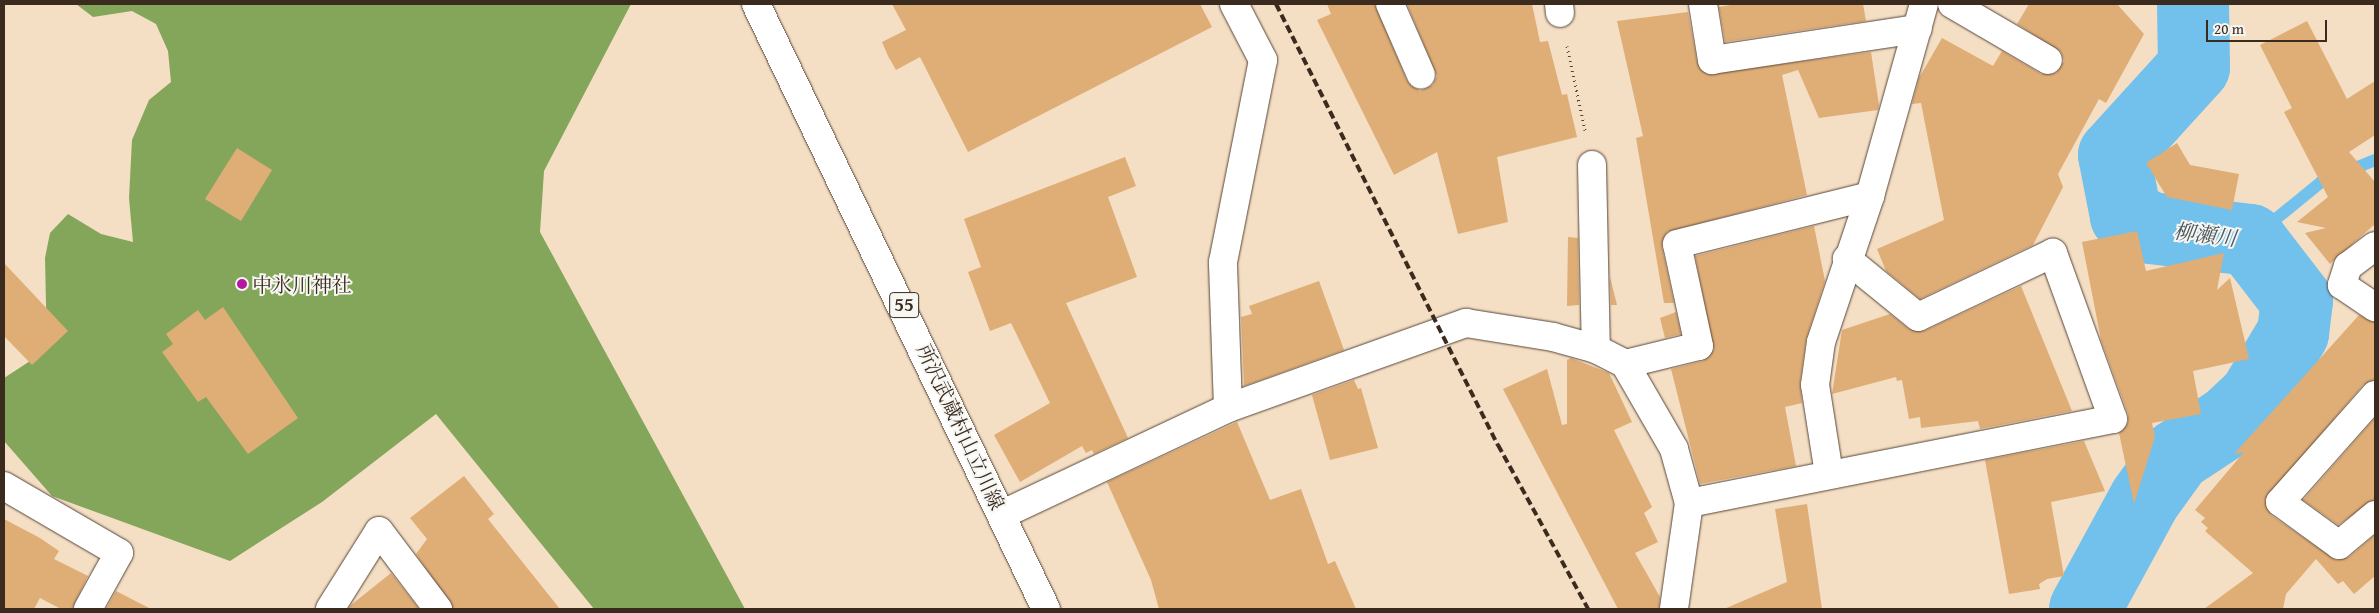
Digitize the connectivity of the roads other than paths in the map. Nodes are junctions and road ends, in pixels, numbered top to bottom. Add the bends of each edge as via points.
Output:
1 (756, 4) edge
2 (1234, 4) edge
3 (1390, 4) edge
4 (1703, 4) edge
5 (1952, 4) edge
6 (1921, 16) edge
7 (2048, 60) dead end
8 (1421, 75) dead end
9 (1592, 165) road end
10 (1870, 196) junction
11 (2375, 246) edge
12 (1847, 259) junction
13 (2375, 308) edge
14 (1596, 349) junction
15 (1625, 364) junction
16 (2375, 395) edge
17 (1228, 408) junction
18 (1829, 474) junction
19 (4, 486) edge
20 (1689, 503) junction
21 (1002, 514) junction
22 (2375, 515) edge
23 (88, 609) edge
24 (330, 609) edge
25 (438, 609) edge
26 (1046, 609) edge
27 (1674, 609) edge

1 - 21 street, 所沢武蔵村山立川線 / 55
2 - 17 street via 1263,60 1223,262
3 - 8 street
4 - 6 street via 1712,60
5 - 7 street
6 - 10 street
9 - 14 street
10 - 12 street
10 - 15 street via 1677,244 1699,346
11 - 13 street via 2348,266 2342,285
12 - 18 street via 1821,342 1815,385
12 - 18 street via 1918,317 2053,253 2113,419
14 - 15 street
14 - 17 street via 1553,337 1466,323
15 - 20 street via 1674,449
16 - 22 street via 2280,502 2339,545
17 - 21 street
18 - 20 street
19 - 23 street via 119,553
20 - 27 street
21 - 26 street, 所沢武蔵村山立川線 / 55
24 - 25 street via 379,531

